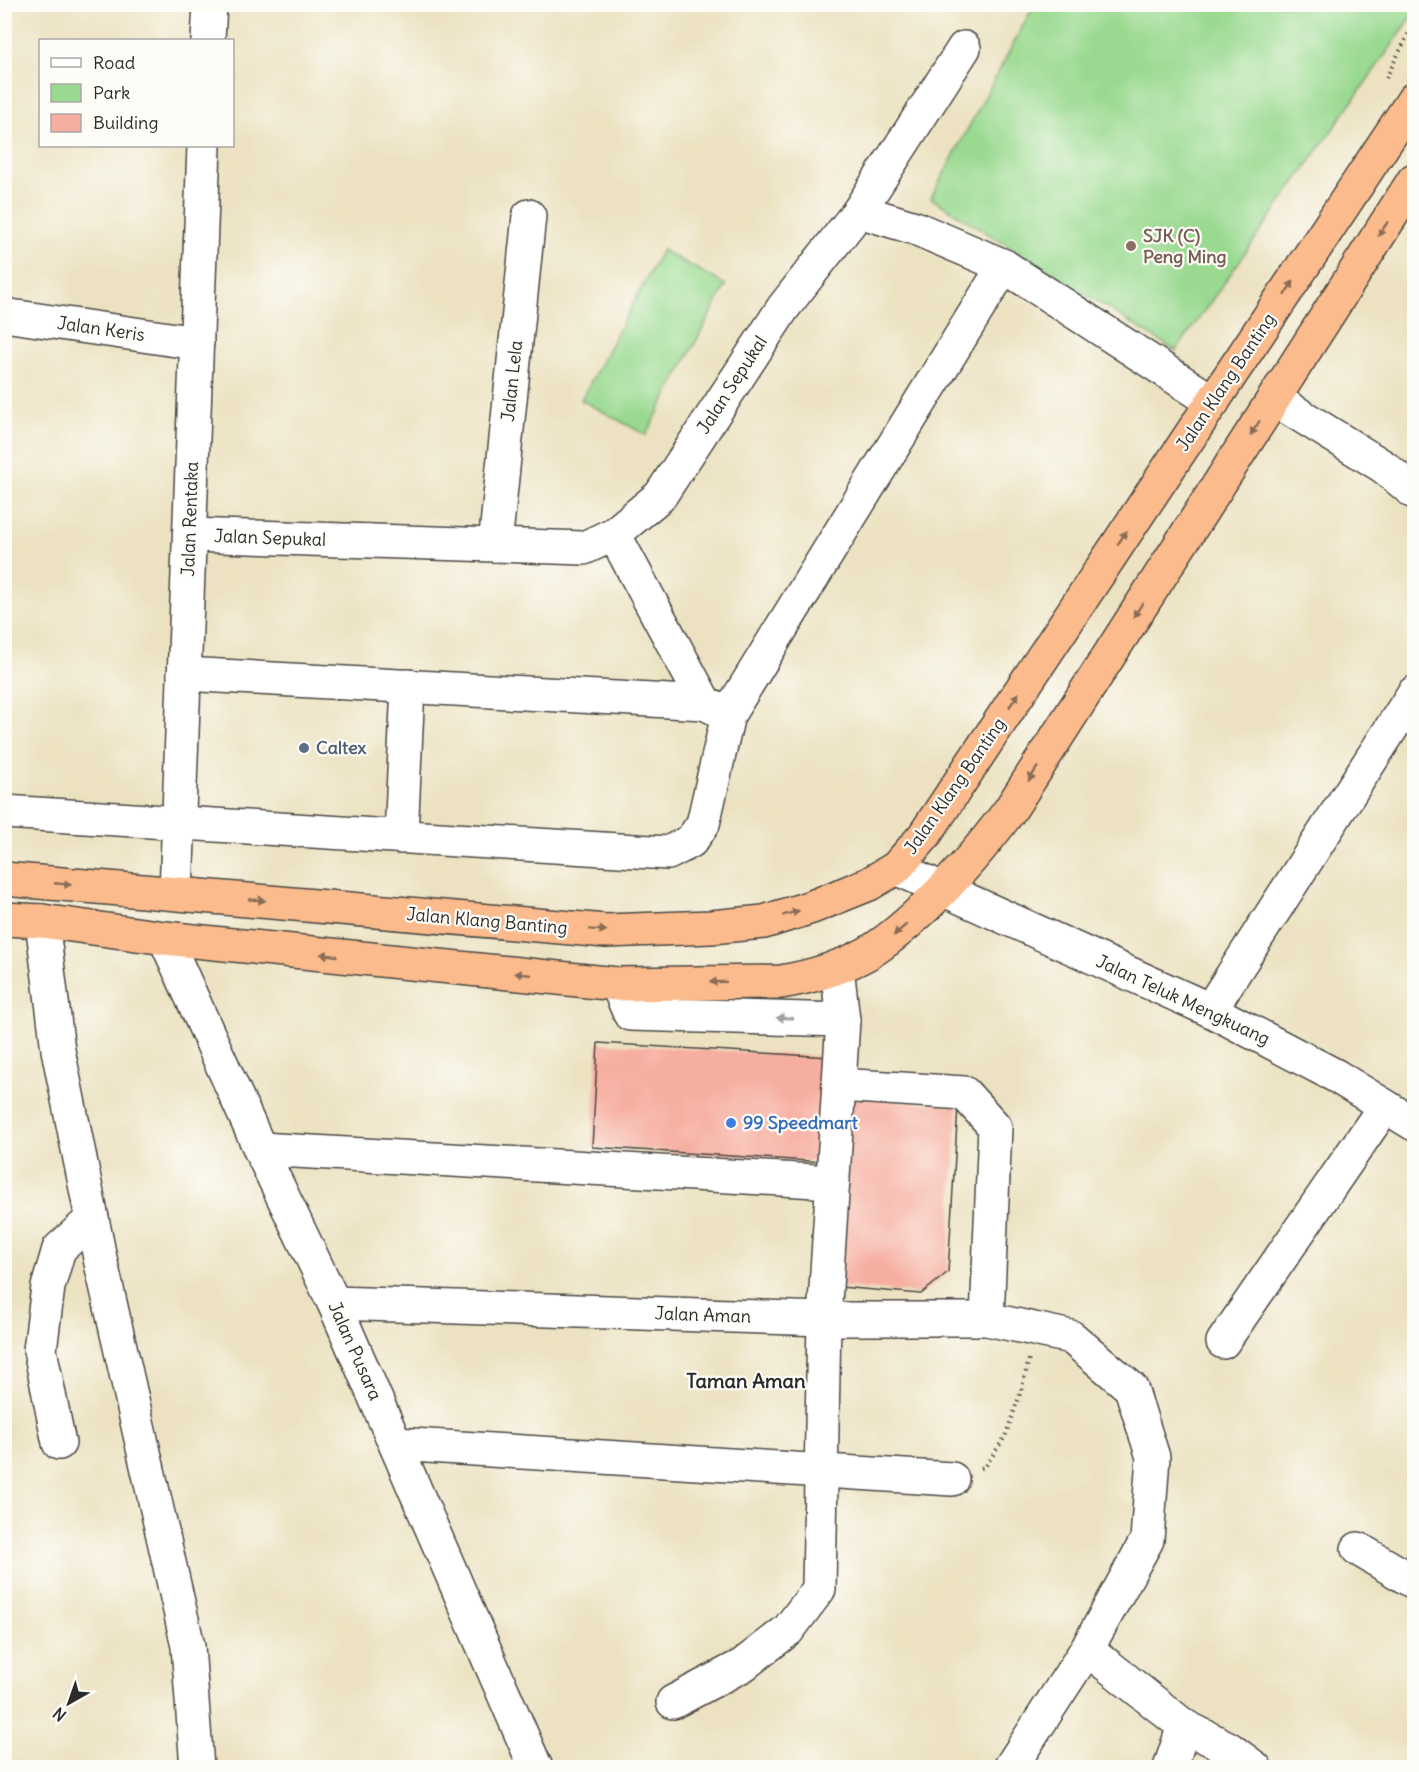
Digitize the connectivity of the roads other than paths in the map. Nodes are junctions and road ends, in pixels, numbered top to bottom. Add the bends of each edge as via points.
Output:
1 (210, 4) edge
2 (208, 39) edge
3 (964, 48) dead end
4 (1414, 99) edge
5 (204, 147) edge
6 (1414, 180) edge
7 (859, 211) junction
8 (529, 216) dead end
9 (1004, 266) junction
10 (4, 315) edge
11 (197, 343) junction
12 (1274, 399) junction
13 (1213, 402) junction
14 (1414, 492) edge
15 (614, 534) junction
16 (190, 536) junction
17 (495, 545) junction
18 (184, 674) junction
19 (408, 686) junction
20 (1414, 693) edge
21 (716, 709) junction
22 (4, 813) edge
23 (179, 823) junction
24 (401, 837) junction
25 (896, 868) junction
26 (4, 879) edge
27 (943, 890) junction
28 (176, 893) junction
29 (4, 919) edge
30 (42, 921) junction
31 (165, 938) junction
32 (837, 967) junction
33 (617, 984) junction
34 (1210, 1010) junction
35 (843, 1020) junction
36 (839, 1085) junction
37 (1385, 1106) junction
38 (1414, 1124) edge
39 (260, 1149) junction
40 (833, 1182) junction
41 (92, 1219) junction
42 (334, 1303) junction
43 (824, 1319) junction
44 (987, 1319) junction
45 (1223, 1342) dead end
46 (59, 1443) dead end
47 (396, 1444) junction
48 (821, 1471) junction
49 (952, 1479) road end
50 (1358, 1549) dead end
51 (1414, 1582) edge
52 (1087, 1649) junction
53 (673, 1702) dead end
54 (1184, 1726) junction
55 (197, 1767) edge
56 (536, 1767) edge
57 (1010, 1767) edge
58 (1170, 1767) edge
59 (1255, 1767) edge

1 - 2 street
3 - 7 street, Jalan Sepukal
13 -> 4 highway, Jalan Klang Banting
5 - 11 street, Jalan Rentaka
6 -> 12 highway
7 - 9 street via 915,228
7 - 15 street, Jalan Sepukal via 783,308 660,496
8 - 17 street, Jalan Lela
9 - 13 street
9 - 21 street
10 - 11 street, Jalan Keris
11 - 16 street, Jalan Rentaka
12 - 14 street via 1384,467
12 -> 27 highway via 1010,810
25 -> 13 highway, Jalan Klang Banting via 924,836
15 - 17 street, Jalan Sepukal via 584,548
15 - 21 street
16 - 17 street, Jalan Sepukal
16 - 18 street, Jalan Rentaka
18 - 19 street
18 - 23 street, Jalan Rentaka
19 - 21 street
19 - 24 street
20 - 34 street
21 - 24 street via 703,824 691,842 668,853
22 - 23 street
23 - 24 street
23 - 28 street, Jalan Rentaka
25 - 27 street, Jalan Teluk Mengkuang
28 -> 25 highway, Jalan Klang Banting via 606,931 764,922 869,884
26 -> 28 highway, Jalan Klang Banting
27 -> 32 highway via 896,934
27 - 34 street, Jalan Teluk Mengkuang
29 - 30 highway
30 - 31 highway
30 - 41 street via 58,1050
33 -> 31 highway
31 - 39 street, Jalan Pusara
32 -> 33 highway via 781,982
32 - 35 street
35 -> 33 street via 630,1014
34 - 37 street, Jalan Teluk Mengkuang
35 - 36 street
36 - 40 street
36 - 44 street via 964,1093 995,1127
37 - 38 street, Jalan Teluk Mengkuang
37 - 45 street
39 - 40 street
39 - 42 street, Jalan Pusara
40 - 43 street
41 - 46 street via 59,1249 48,1287 40,1350
41 - 55 street via 188,1646
42 - 43 street, Jalan Aman
42 - 47 street, Jalan Pusara
43 - 44 street, Jalan Aman
43 - 48 street
44 - 52 street, Jalan Aman via 1071,1337 1131,1388 1153,1457 1147,1540
47 - 48 street
47 - 56 street, Jalan Pusara
48 - 49 street
48 - 53 street via 819,1589 788,1630 743,1665
50 - 51 street
52 - 54 street
52 - 57 street
54 - 58 street
54 - 59 street

